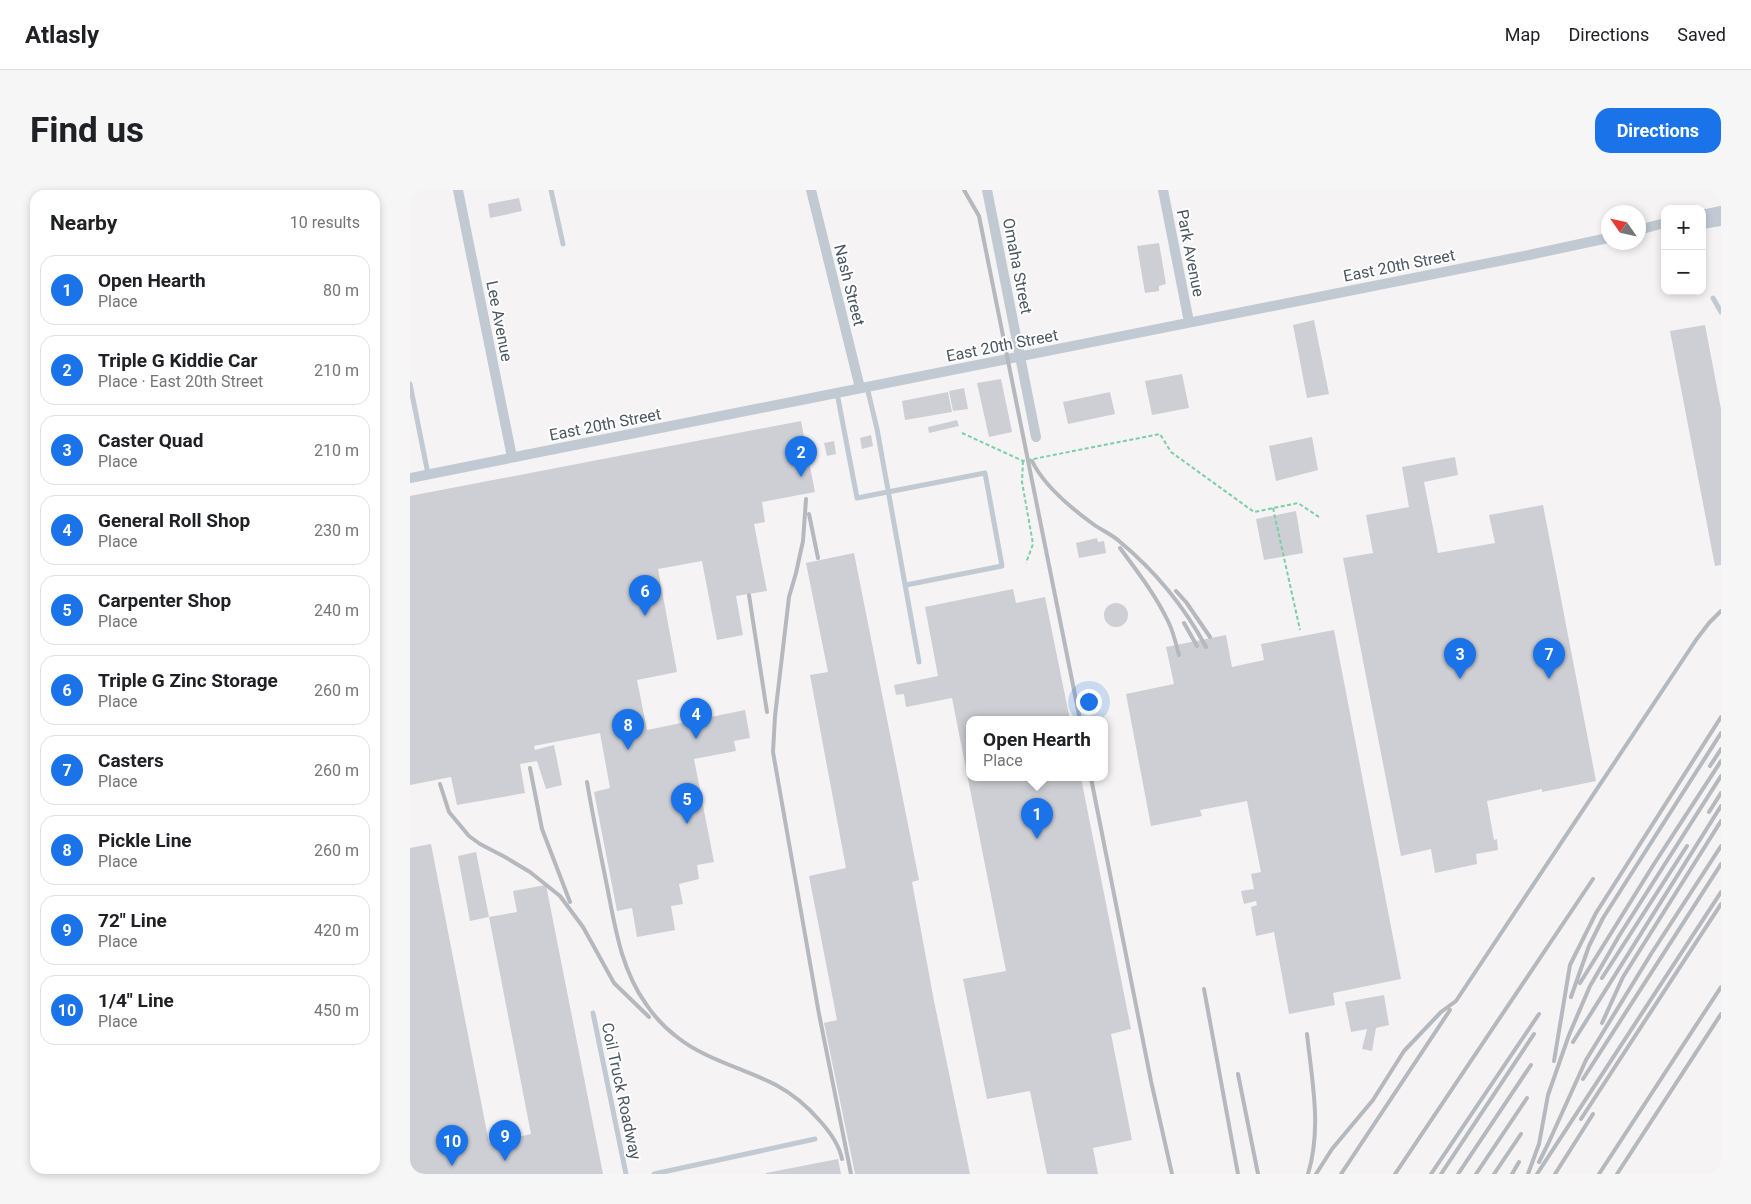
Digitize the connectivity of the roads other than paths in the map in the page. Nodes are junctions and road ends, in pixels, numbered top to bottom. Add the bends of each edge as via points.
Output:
1 (458, 190) edge
2 (551, 190) edge
3 (811, 190) edge
4 (987, 190) edge
5 (1163, 190) edge
6 (1721, 211) edge
7 (1706, 213) edge
8 (1721, 221) edge
9 (1706, 223) edge
10 (1661, 224) edge
11 (1646, 228) edge
12 (1661, 231) edge
13 (1646, 233) edge
14 (1601, 240) edge
15 (563, 244) dead end
16 (1713, 298) dead end
17 (1721, 312) edge
18 (1189, 322) junction
19 (1020, 356) junction
20 (410, 384) edge
21 (863, 387) junction
22 (837, 392) junction
23 (1036, 437) dead end
24 (512, 458) junction
25 (428, 474) junction
26 (410, 478) edge
27 (889, 492) junction
28 (906, 585) junction
29 (919, 662) dead end
30 (593, 1013) dead end
31 (815, 1139) dead end
32 (626, 1174) edge
33 (654, 1174) edge

1 - 24 street, Lee Avenue
2 - 15 lane
3 - 21 street, Nash Street
4 - 19 street, Omaha Street
5 - 18 street, Park Avenue
6 - 7 street
8 - 9 street
10 - 11 street
12 - 13 street
14 - 18 street, East 20th Street
16 - 17 lane
18 - 19 street, East 20th Street
19 - 21 street, East 20th Street
19 - 23 street, Omaha Street
20 - 25 lane
21 - 22 street, East 20th Street
21 - 27 lane
22 - 24 street, East 20th Street
22 - 27 lane via 857,498
24 - 25 street, East 20th Street
25 - 26 street, East 20th Street
27 - 28 lane
27 - 28 lane via 984,473 1002,566
28 - 29 lane
30 - 32 lane, Coil Truck Roadway
31 - 33 lane, Coil Truck Roadway

